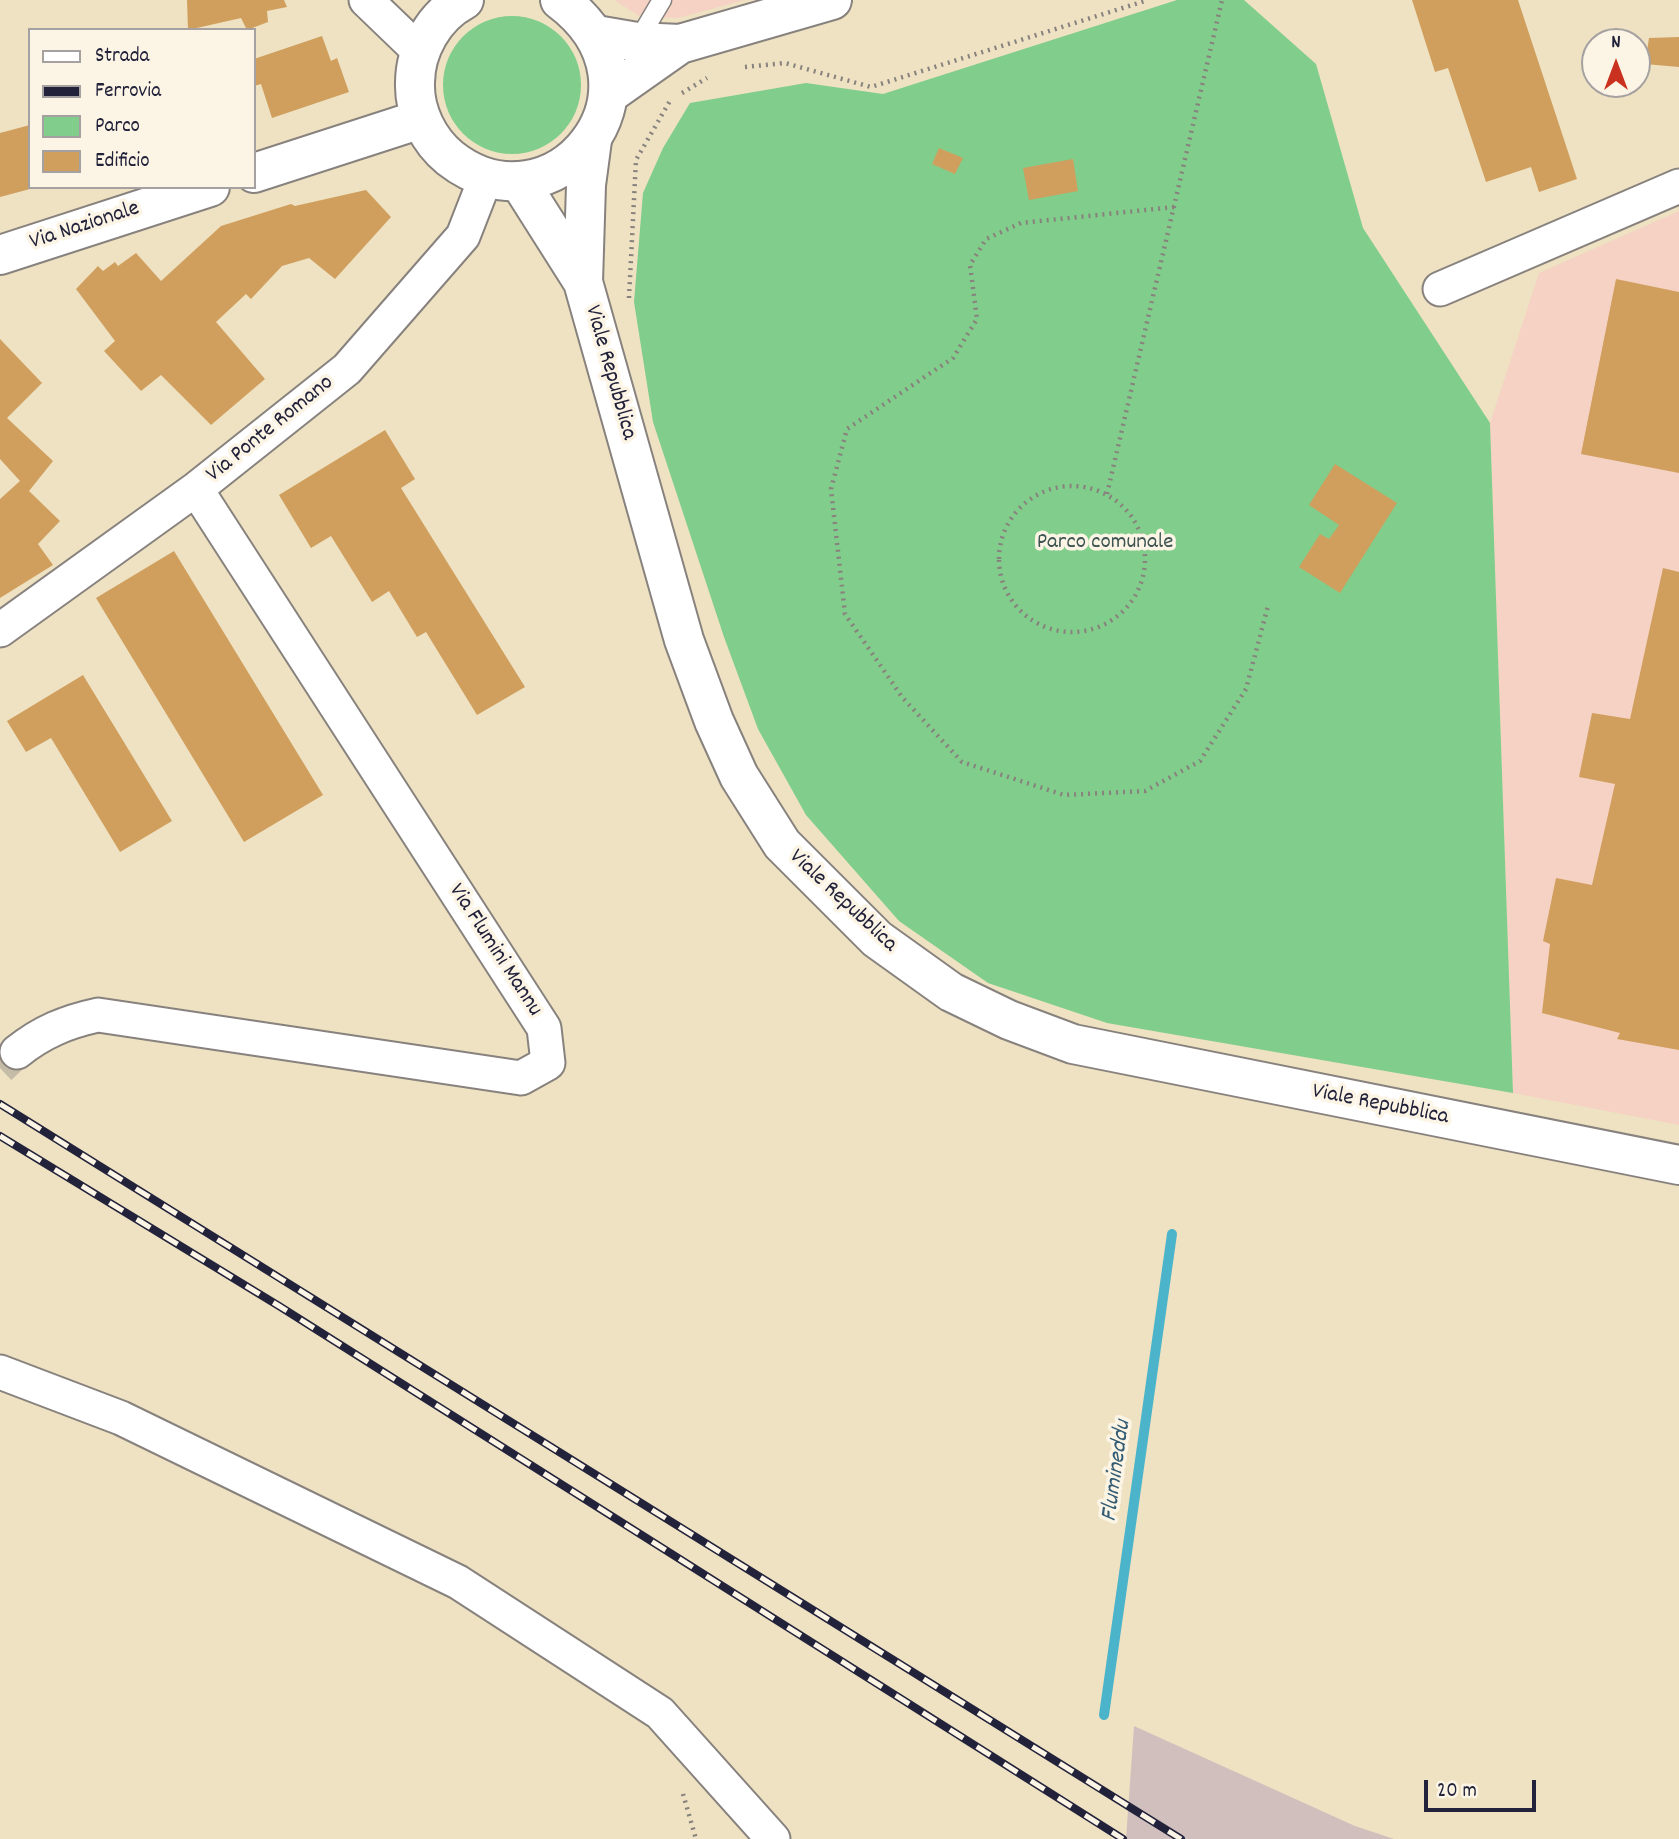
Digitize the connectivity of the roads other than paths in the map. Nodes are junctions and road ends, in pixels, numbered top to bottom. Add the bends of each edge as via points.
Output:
1 (366, 0) edge
2 (464, 0) edge
3 (560, 0) edge
4 (662, 0) edge
5 (832, 0) edge
6 (596, 35) junction
7 (637, 42) junction
8 (680, 44) junction
9 (420, 52) junction
10 (609, 94) junction
11 (421, 119) junction
12 (592, 140) junction
13 (256, 172) edge
14 (503, 179) junction
15 (1679, 186) edge
16 (204, 189) edge
17 (0, 255) edge
18 (583, 282) junction
19 (1440, 289) dead end
20 (197, 489) junction
21 (0, 630) edge
22 (17, 1052) tunnel mouth
23 (1679, 1165) edge
24 (0, 1372) edge
25 (773, 1839) edge

1 - 9 street
2 - 9 main road via 440,18
3 - 6 main road
4 - 7 lane
5 - 8 main road
6 - 7 main road
6 - 10 main road via 608,63
7 - 8 main road
8 - 10 main road
9 - 11 main road via 415,85
10 - 12 main road
11 - 13 main road
11 - 14 main road via 441,150 462,167
12 - 14 main road via 555,171
12 - 18 main road, Viale Repubblica
14 - 18 main road, Viale Repubblica
14 - 20 street, Via Ponte Romano via 463,236 347,369
15 - 19 street
16 - 17 main road, Via Nazionale
18 - 23 main road, Viale Repubblica via 684,640 714,721 739,776 782,844 877,939 951,992 1073,1044
20 - 21 street, Via Ponte Romano
20 - 22 street, Via Flumini Mannu via 544,1028 548,1063 521,1078 98,1015 67,1022
24 - 25 street via 121,1418 457,1582 660,1713

